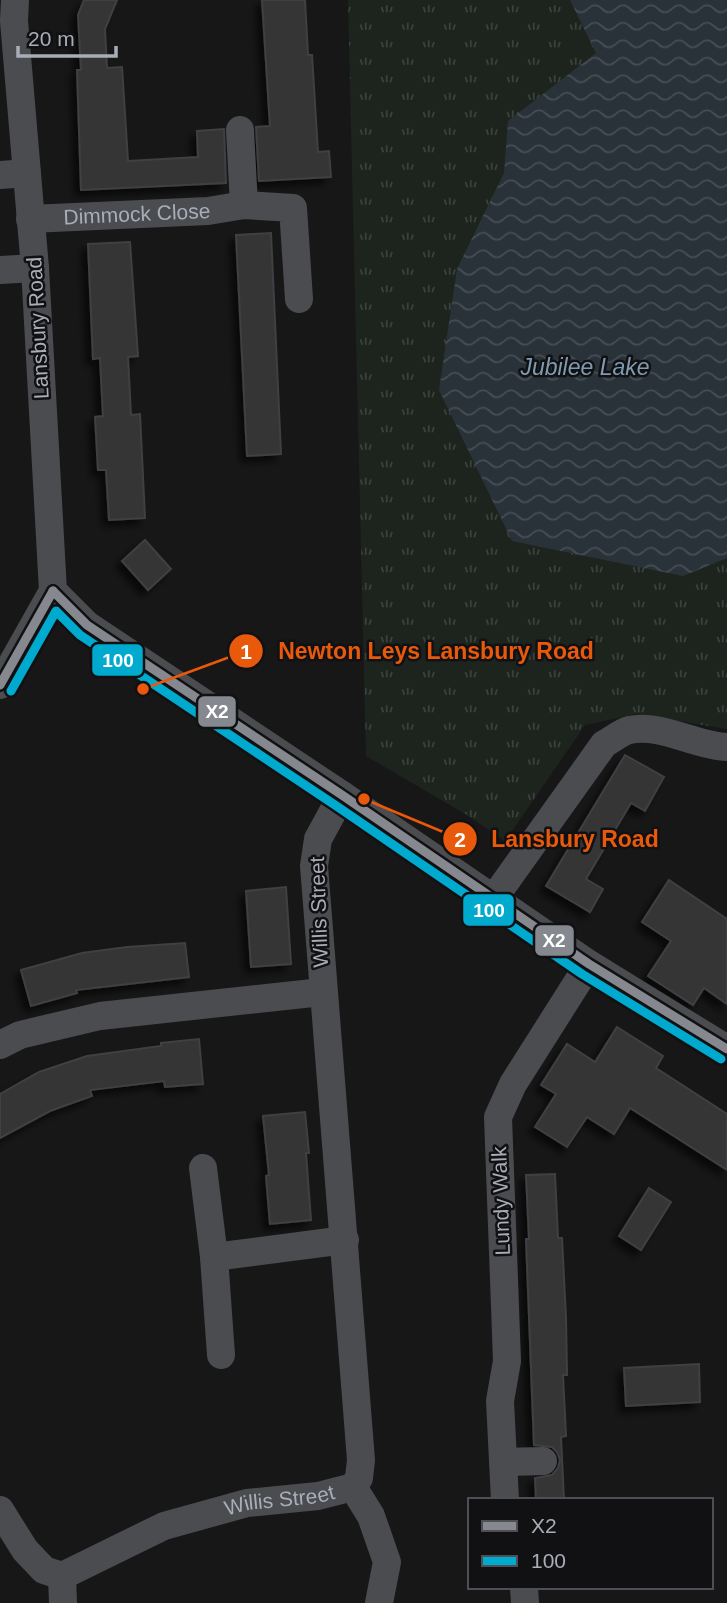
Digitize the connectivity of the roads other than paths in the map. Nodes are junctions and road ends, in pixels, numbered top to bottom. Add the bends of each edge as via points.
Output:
1 (15, 0) edge
2 (240, 130) dead end
3 (13, 174) edge
4 (244, 205) junction
5 (30, 219) junction
6 (35, 268) junction
7 (0, 270) edge
8 (299, 299) dead end
9 (53, 590) junction
10 (0, 685) edge
11 (727, 747) edge
12 (342, 795) junction
13 (494, 898) junction
14 (589, 964) junction
15 (322, 992) junction
16 (0, 1045) edge
17 (727, 1049) edge
18 (203, 1168) dead end
19 (345, 1240) junction
20 (214, 1257) junction
21 (221, 1355) dead end
22 (543, 1461) dead end
23 (503, 1462) junction
24 (353, 1487) junction
25 (505, 1498) edge
26 (0, 1510) edge
27 (62, 1589) edge
28 (379, 1603) edge

1 - 3 street, Lansbury Road
2 - 4 street
3 - 5 street, Lansbury Road
4 - 5 street, Dimmock Close via 208,211
4 - 8 street, Dimmock Close via 293,208
5 - 6 street, Lansbury Road
6 - 7 street
6 - 9 street, Lansbury Road
9 - 10 street
9 - 12 street via 87,625
11 - 13 street via 656,731 628,730 604,744
12 - 13 street
12 - 15 street, Willis Street via 318,839 314,866
13 - 14 street
14 - 17 street
14 - 23 street, Lundy Walk via 513,1084 498,1117 507,1361 500,1401
15 - 16 street, Willis Street via 100,1016 20,1035
15 - 19 street, Willis Street
18 - 20 street
19 - 20 street
19 - 24 street, Willis Street via 361,1460
20 - 21 street
22 - 23 street
23 - 25 street, Lundy Walk
24 - 27 street, Willis Street via 318,1496 247,1503 164,1526
24 - 28 street via 371,1516 387,1562
26 - 27 street, Willis Street via 25,1550

